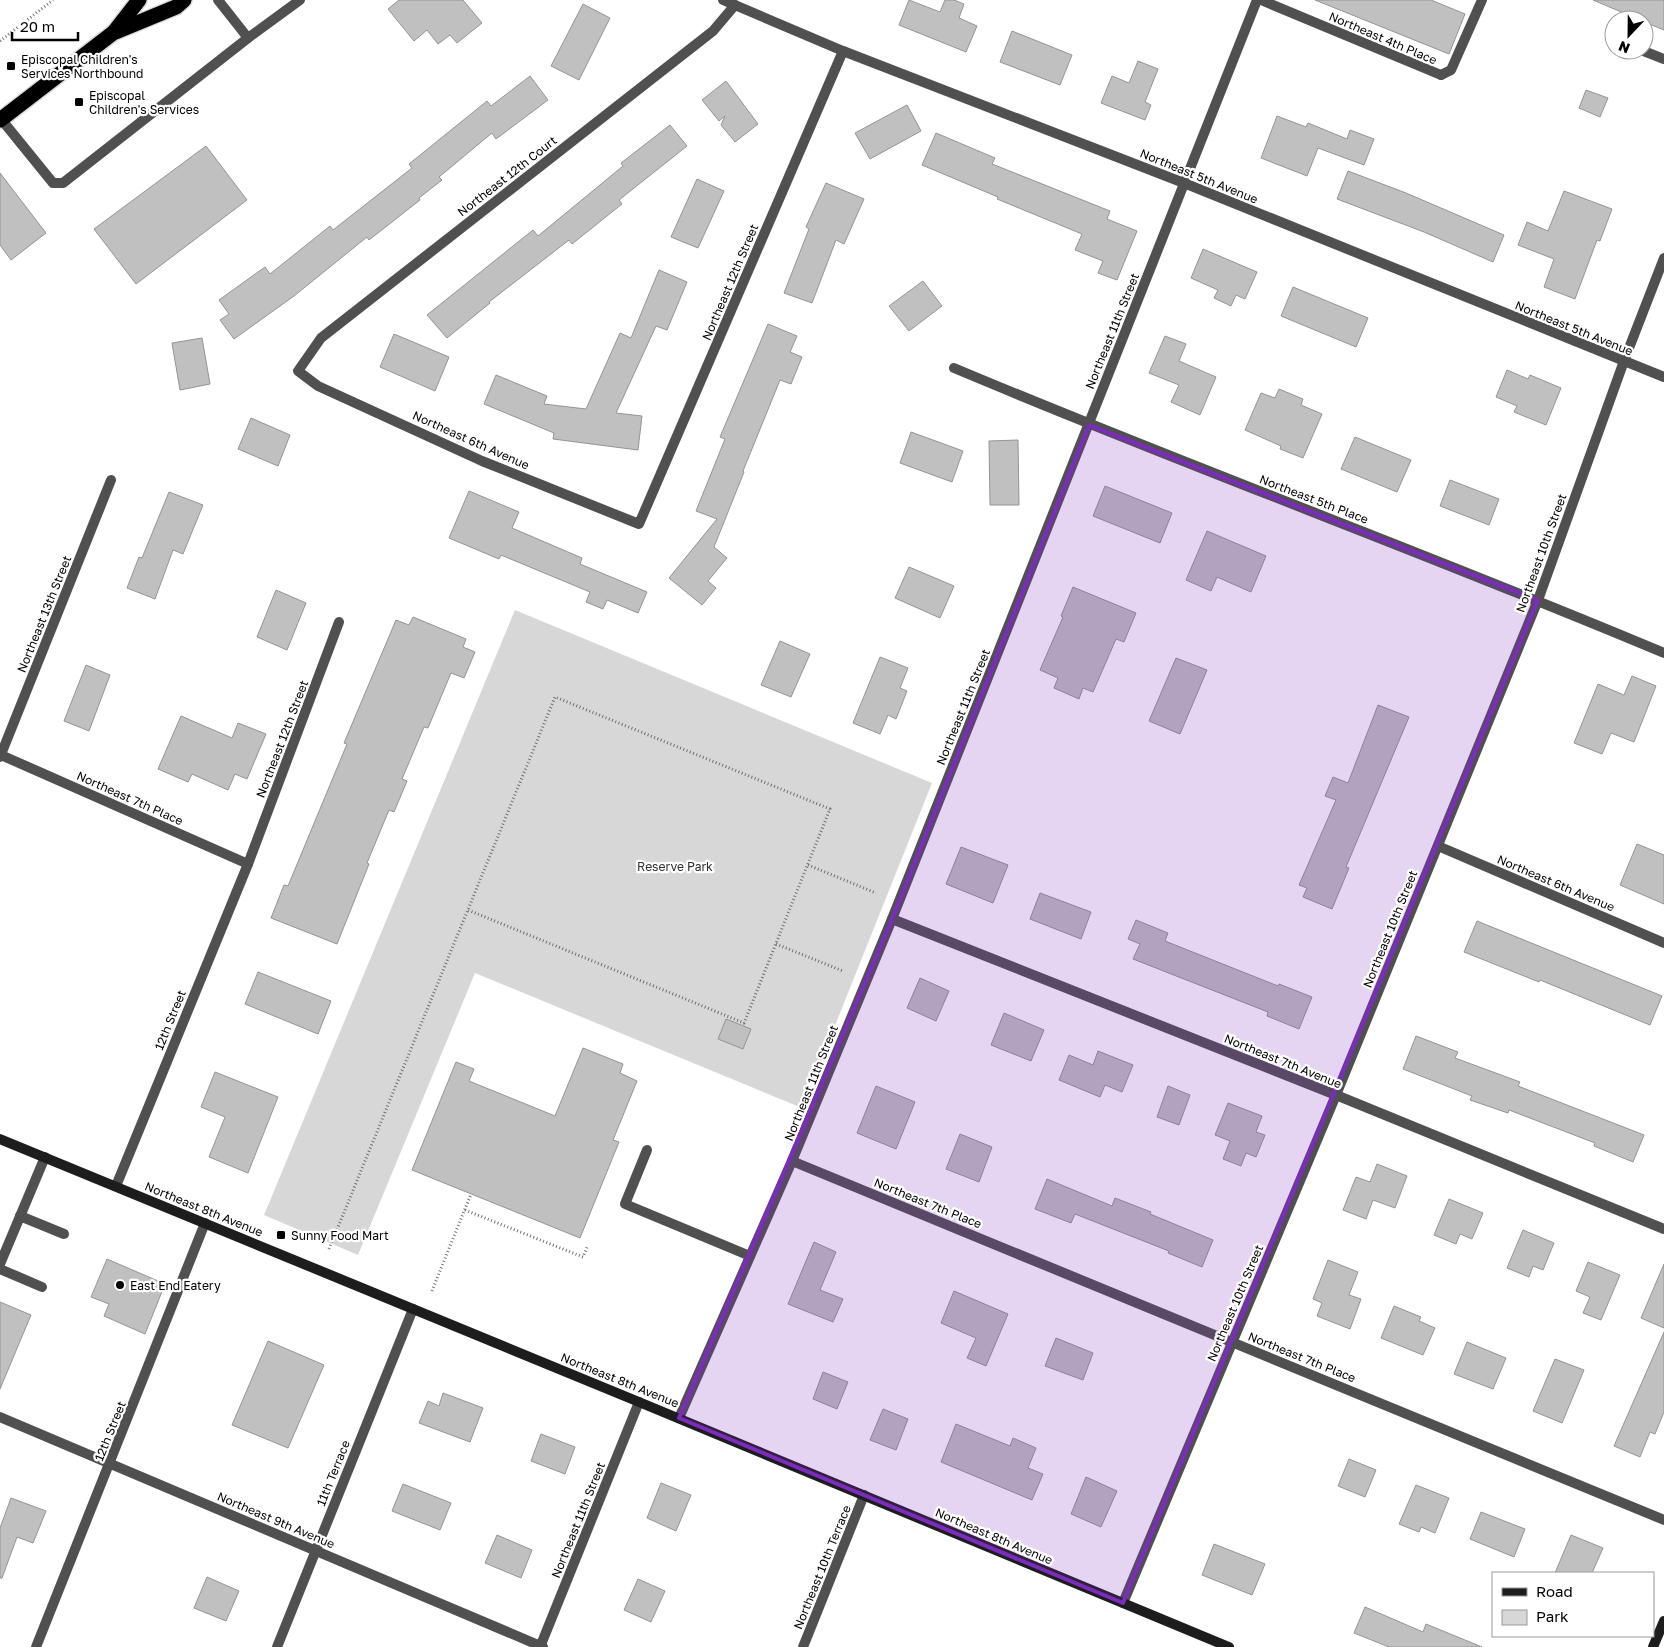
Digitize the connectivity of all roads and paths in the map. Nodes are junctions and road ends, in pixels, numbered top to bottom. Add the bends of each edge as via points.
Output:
1 (53, 0) edge
2 (139, 0) edge
3 (184, 0) edge
4 (218, 0) edge
5 (300, 0) edge
6 (723, 0) edge
7 (1257, 0) edge
8 (1261, 0) edge
9 (1482, 0) edge
10 (735, 5) junction
11 (113, 33) junction
12 (248, 38) junction
13 (0, 41) edge
14 (843, 51) junction
15 (0, 120) edge
16 (1184, 182) junction
17 (1664, 258) edge
18 (1624, 362) junction
19 (954, 368) dead end
20 (298, 370) joint
21 (1664, 377) edge
22 (1089, 425) junction
23 (111, 480) dead end
24 (640, 524) joint
25 (1538, 600) junction
26 (339, 622) dead end
27 (1664, 653) edge
28 (0, 756) edge
29 (1438, 846) junction
30 (248, 864) junction
31 (808, 864) junction
32 (876, 893) dead end
33 (468, 910) junction
34 (892, 919) junction
35 (1664, 942) edge
36 (776, 944) junction
37 (843, 971) dead end
38 (1336, 1095) junction
39 (0, 1139) edge
40 (648, 1150) dead end
41 (44, 1157) junction
42 (792, 1161) junction
43 (116, 1186) junction
44 (471, 1194) dead end
45 (465, 1210) junction
46 (20, 1216) junction
47 (205, 1223) junction
48 (1664, 1229) edge
49 (64, 1234) dead end
50 (588, 1244) dead end
51 (329, 1249) dead end
52 (750, 1256) junction
53 (0, 1264) edge
54 (0, 1270) edge
55 (42, 1287) dead end
56 (432, 1292) dead end
57 (412, 1309) junction
58 (1233, 1342) junction
59 (639, 1402) junction
60 (0, 1417) edge
61 (679, 1418) junction
62 (110, 1465) junction
63 (864, 1496) junction
64 (1664, 1520) edge
65 (316, 1550) junction
66 (1123, 1603) junction
67 (1664, 1621) edge
68 (1214, 1644) edge
69 (36, 1647) edge
70 (277, 1647) edge
71 (542, 1647) edge
72 (803, 1647) edge
73 (1229, 1647) edge
74 (1653, 1647) edge

1 - 13 path
2 - 11 highway
3 - 11 highway via 176,7
4 - 12 street
5 - 12 street
6 - 10 street, Northeast 5th Avenue
7 - 16 street, Northeast 11th Street
8 - 9 street, Northeast 4th Place via 1441,75 1451,70
10 - 14 street, Northeast 5th Avenue
10 - 20 street, Northeast 12th Court via 713,30 321,338
11 - 15 highway
12 - 15 street via 63,182 53,183
14 - 16 street, Northeast 5th Avenue
14 - 24 street, Northeast 12th Street
16 - 18 street, Northeast 5th Avenue
16 - 22 street, Northeast 11th Street
17 - 18 street, Northeast 10th Street
18 - 21 street, Northeast 5th Avenue
18 - 25 street, Northeast 10th Street
19 - 22 street, Northeast 5th Place
20 - 24 street, Northeast 6th Avenue via 318,386 482,461
22 - 25 street, Northeast 5th Place
22 - 34 street, Northeast 11th Street
23 - 28 street, Northeast 13th Street
25 - 27 street, Northeast 5th Place
25 - 29 street, Northeast 10th Street
26 - 30 street, Northeast 12th Street
28 - 30 street, Northeast 7th Place
29 - 35 street, Northeast 6th Avenue
29 - 38 street, Northeast 10th Street
30 - 43 street, 12th Street
31 - 32 path
31 - 33 path via 830,809 555,697
31 - 36 path
33 - 36 path via 744,1023
33 - 51 path
34 - 38 street, Northeast 7th Avenue
34 - 42 street, Northeast 11th Street
36 - 37 path
38 - 48 street, Northeast 7th Avenue
38 - 58 street, Northeast 10th Street
39 - 41 street, Northeast 8th Avenue
40 - 52 street via 625,1204
41 - 43 street, Northeast 8th Avenue
41 - 46 street
42 - 52 street, Northeast 11th Street
42 - 58 street, Northeast 7th Place
43 - 47 street, Northeast 8th Avenue
44 - 45 path
45 - 50 path via 583,1258
45 - 56 path
46 - 49 street
46 - 53 street
47 - 57 street, Northeast 8th Avenue
47 - 62 street, 12th Street
52 - 61 street, Northeast 11th Street
54 - 55 street
57 - 59 street, Northeast 8th Avenue
57 - 65 street, 11th Terrace
58 - 64 street, Northeast 7th Place
58 - 66 street, Northeast 10th Street
59 - 61 street, Northeast 8th Avenue
59 - 71 street, Northeast 11th Street
60 - 62 street, Northeast 9th Avenue
61 - 63 street, Northeast 8th Avenue
62 - 65 street, Northeast 9th Avenue
62 - 69 street, 12th Street
63 - 66 street, Northeast 8th Avenue
63 - 72 street, Northeast 10th Terrace
65 - 70 street, 11th Terrace
65 - 71 street, Northeast 9th Avenue
66 - 68 street, Northeast 8th Avenue
67 - 74 street
68 - 73 street, Northeast 8th Avenue

